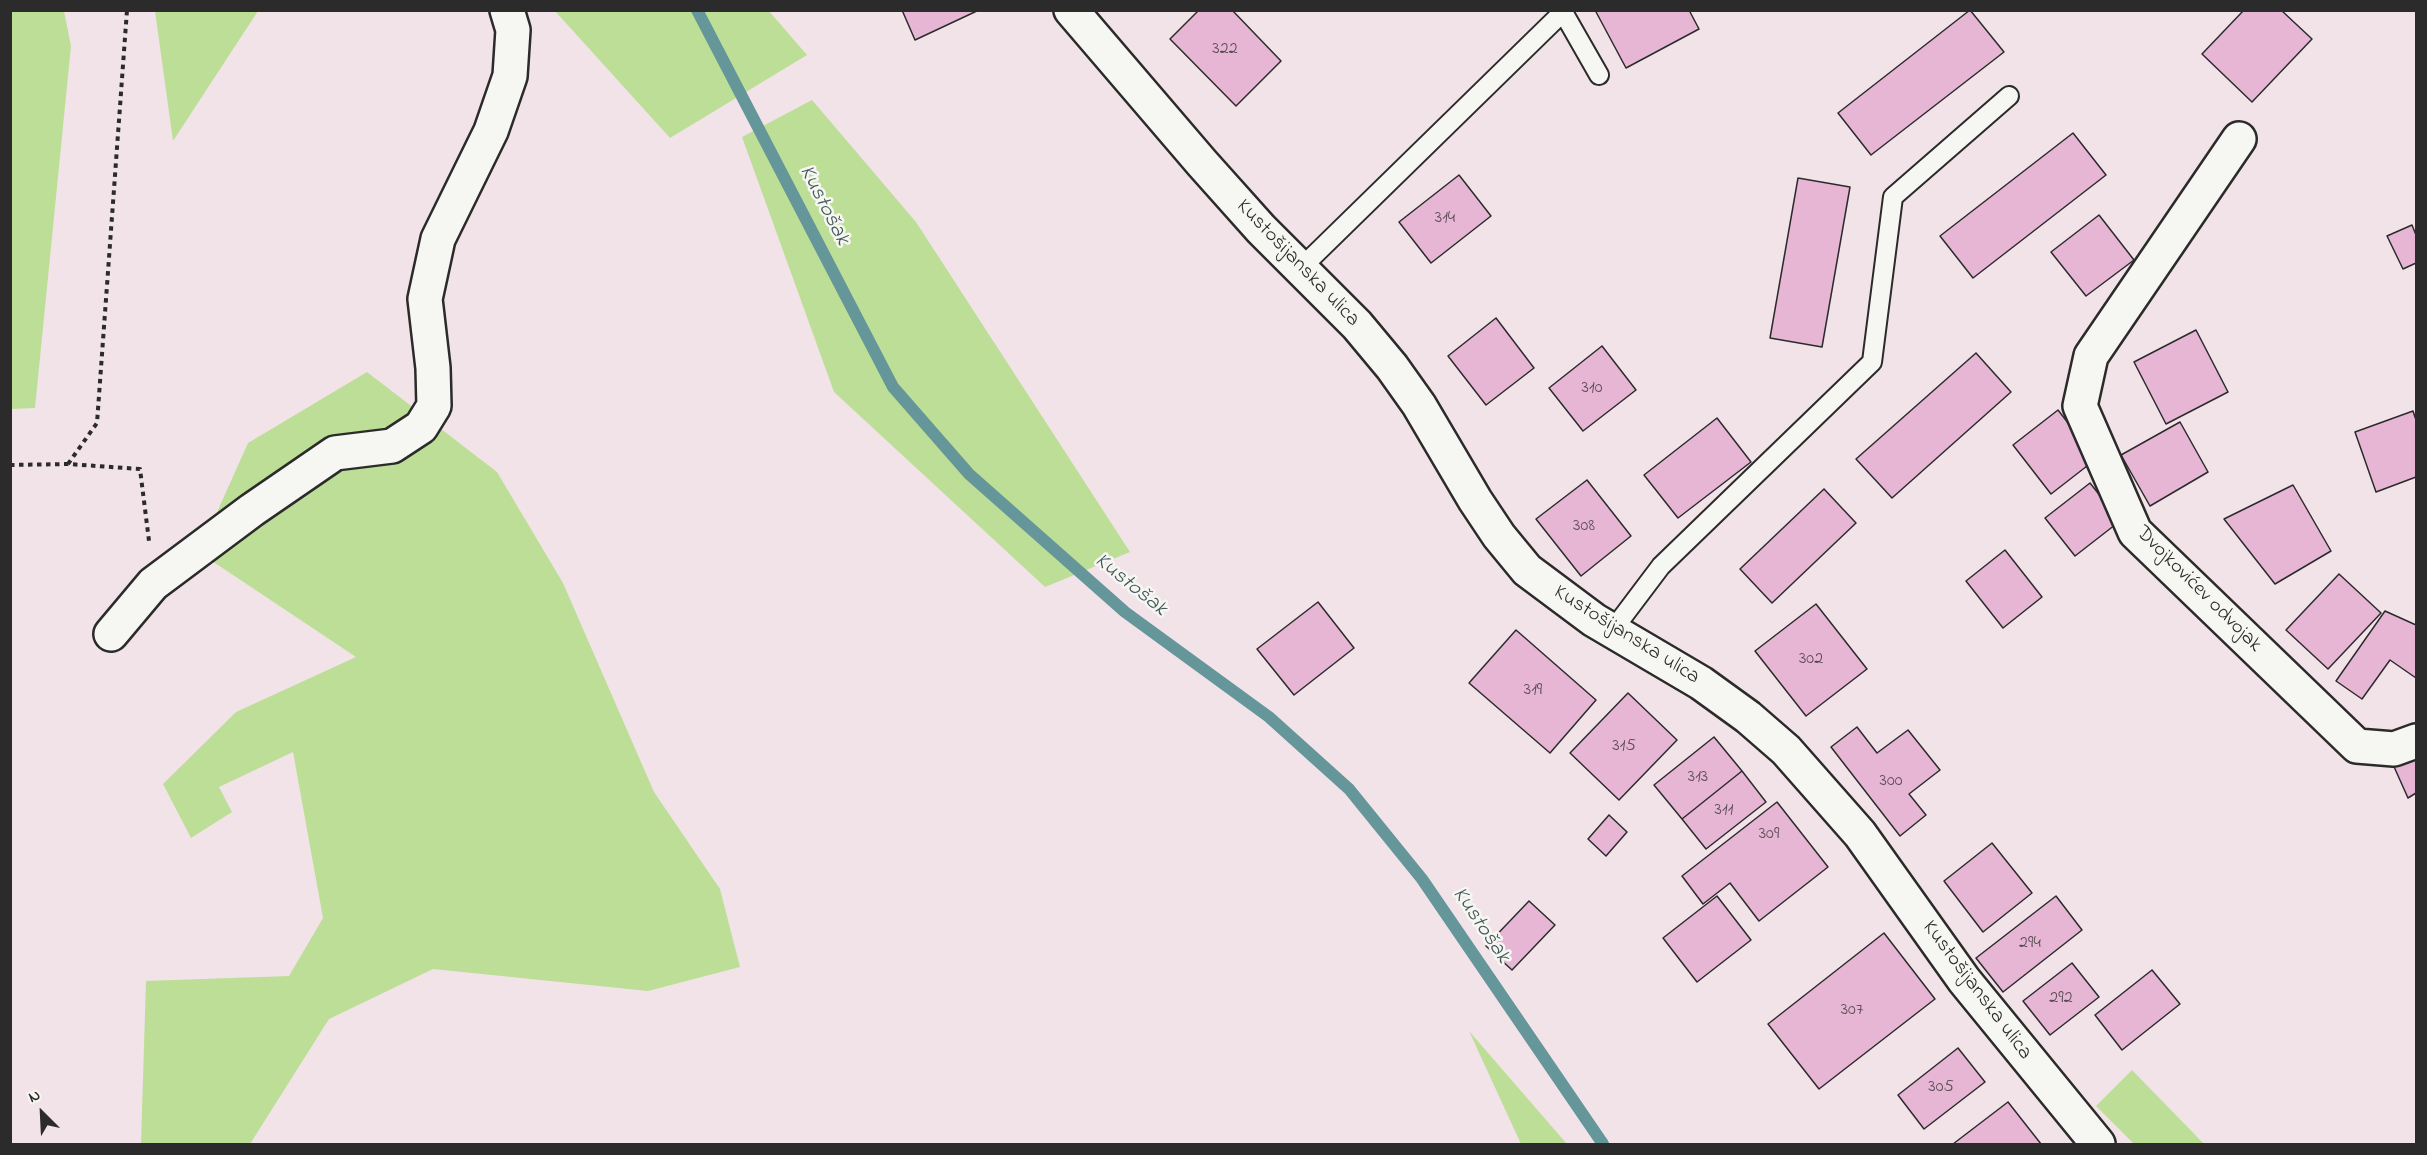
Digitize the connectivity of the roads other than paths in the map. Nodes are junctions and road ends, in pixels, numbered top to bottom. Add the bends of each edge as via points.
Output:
1 (507, 10) edge
2 (1071, 10) edge
3 (1563, 11) edge
4 (1599, 75) dead end
5 (2009, 96) dead end
6 (2239, 139) dead end
7 (1301, 268) junction
8 (1612, 631) junction
9 (111, 634) dead end
10 (2416, 741) edge
11 (2098, 1144) edge

1 - 9 street via 513,30 510,76 491,131 438,239 425,299 434,406 421,427 392,446 335,453 153,584
2 - 7 street, Kustošijanska ulica via 1202,163
3 - 4 lane
3 - 7 lane
5 - 8 lane via 1893,197 1872,362 1661,566
6 - 10 street, Dvojkovićev odvojak via 2091,356 2080,406 2135,532 2357,746 2394,749
7 - 8 street, Kustošijanska ulica via 1392,367 1475,500 1527,570
8 - 11 street, Kustošijanska ulica via 1701,683 1786,750 1860,834 1964,980

